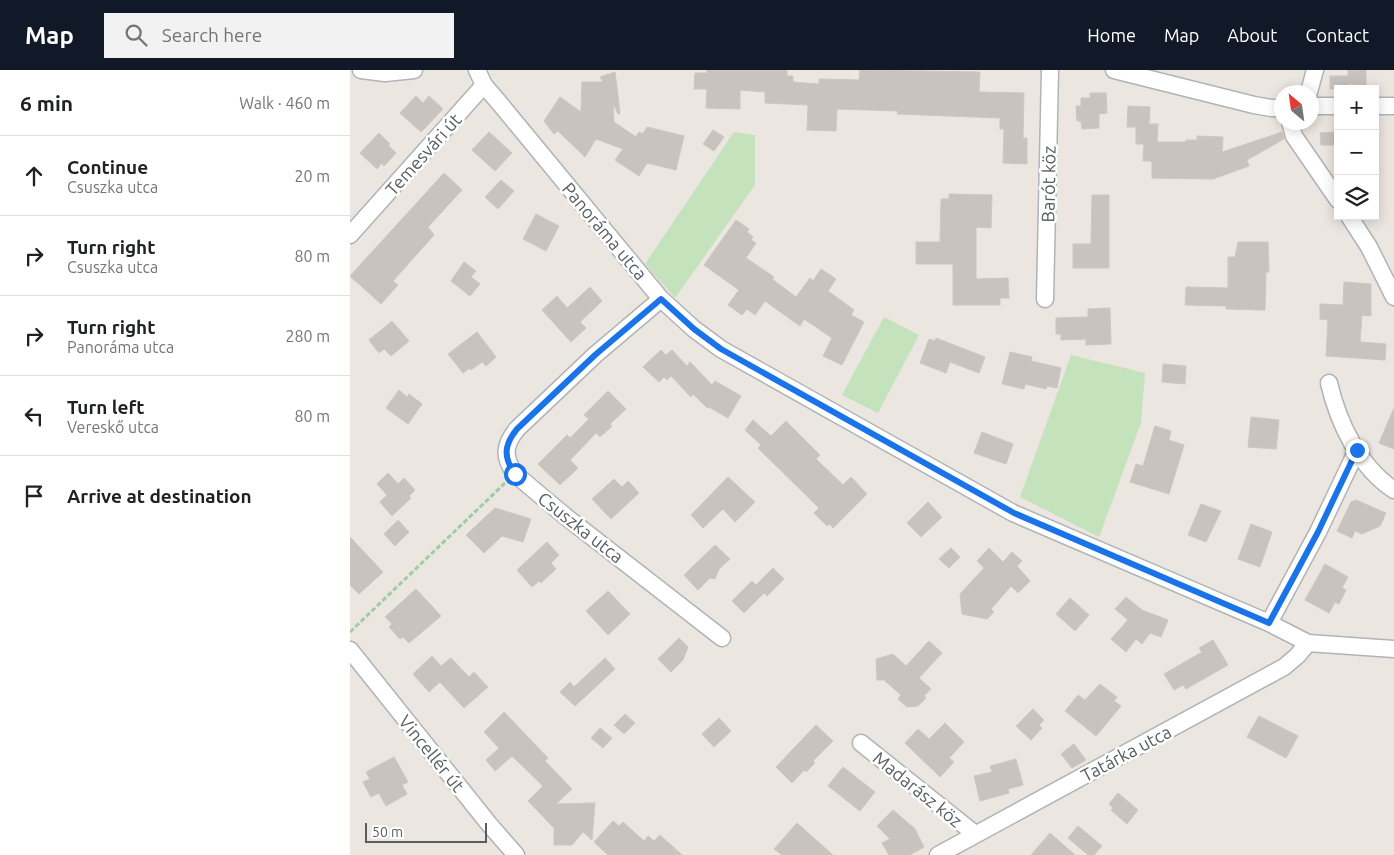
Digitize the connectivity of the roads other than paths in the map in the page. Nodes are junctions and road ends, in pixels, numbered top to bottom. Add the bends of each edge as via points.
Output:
1 (361, 70) edge
2 (414, 70) edge
3 (477, 70) edge
4 (1050, 70) edge
5 (1114, 70) edge
6 (1315, 70) edge
7 (484, 85) junction
8 (1311, 85) edge
9 (1319, 106) edge
10 (1334, 106) edge
11 (1379, 106) edge
12 (1394, 106) edge
13 (1274, 107) edge
14 (1292, 130) edge
15 (1334, 194) edge
16 (1351, 220) edge
17 (350, 235) edge
18 (1394, 297) edge
19 (1045, 298) dead end
20 (661, 299) junction
21 (1329, 383) dead end
22 (1357, 450) junction
23 (1394, 490) edge
24 (1269, 623) junction
25 (722, 638) dead end
26 (1308, 643) junction
27 (1394, 649) edge
28 (350, 650) edge
29 (861, 743) dead end
30 (975, 834) junction
31 (516, 855) edge
32 (938, 855) edge

1 - 2 street via 385,73
3 - 7 street
4 - 19 street, Barót köz
5 - 13 street via 1254,106
6 - 8 street
7 - 17 street, Temesvári út
7 - 20 street, Panoráma utca
9 - 10 street
11 - 12 street
14 - 15 street
16 - 18 street
20 - 24 street, Panoráma utca via 721,349 1014,513
20 - 25 street, Csuszka utca via 595,355 517,429 507,446 510,467 565,516
21 - 22 street via 1335,406
22 - 23 street via 1371,470
22 - 24 street
24 - 26 street, Panoráma utca
26 - 27 street, Panoráma utca
26 - 30 street, Tatárka utca via 1284,667
28 - 31 street, Vincellér út
29 - 30 street, Madarász köz
30 - 32 street, Tatárka utca

